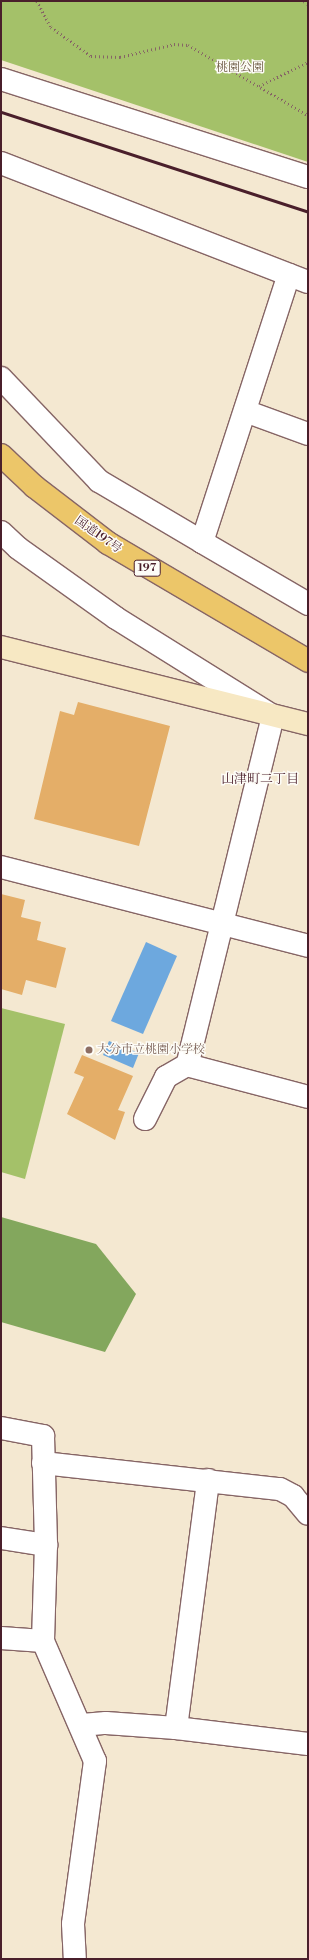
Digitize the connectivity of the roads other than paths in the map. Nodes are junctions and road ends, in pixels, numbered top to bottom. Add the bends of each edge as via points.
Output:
1 (1, 79) edge
2 (1, 163) edge
3 (308, 177) edge
4 (299, 279) edge
5 (1, 378) edge
6 (245, 411) junction
7 (308, 434) edge
8 (1, 455) edge
9 (1, 532) edge
10 (202, 542) junction
11 (308, 604) edge
12 (1, 647) edge
13 (308, 661) edge
14 (272, 716) junction
15 (308, 724) edge
16 (1, 867) edge
17 (223, 925) junction
18 (308, 946) edge
19 (187, 1065) junction
20 (308, 1097) edge
21 (145, 1119) dead end
22 (1, 1428) edge
23 (43, 1463) junction
24 (208, 1480) junction
25 (308, 1514) edge
26 (1, 1538) edge
27 (46, 1545) junction
28 (1, 1638) edge
29 (43, 1641) junction
30 (82, 1725) junction
31 (176, 1728) junction
32 (308, 1744) edge
33 (75, 1959) edge

1 - 3 street
2 - 4 street
4 - 6 street
5 - 10 street via 99,481
6 - 7 street
6 - 10 street
8 - 13 highway, 国道197号 / 197 via 35,487 108,543
9 - 14 street via 18,548 116,618
10 - 11 street
12 - 14 street
14 - 15 street
14 - 17 street
16 - 17 street
17 - 18 street
17 - 19 street
19 - 20 street
19 - 21 street via 166,1077
22 - 23 street via 43,1436
23 - 24 street
23 - 27 street
24 - 25 street via 280,1489 293,1496
24 - 31 street
26 - 27 street
27 - 29 street
28 - 29 street
29 - 30 street
30 - 31 street via 106,1722
30 - 33 street via 95,1761 73,1917
31 - 32 street

